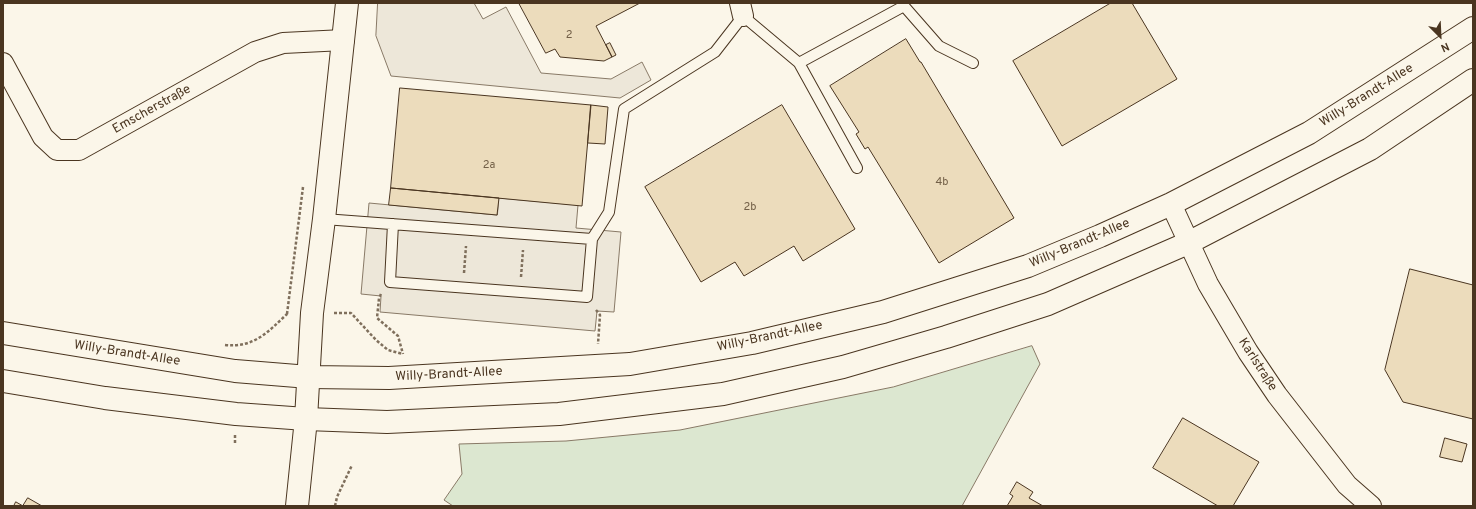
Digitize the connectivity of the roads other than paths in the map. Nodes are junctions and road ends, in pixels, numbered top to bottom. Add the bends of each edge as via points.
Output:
1 (347, 3) edge
2 (742, 10) edge
3 (1473, 28) edge
4 (344, 40) junction
5 (3, 63) edge
6 (799, 63) junction
7 (973, 63) dead end
8 (1473, 80) edge
9 (857, 168) dead end
10 (1171, 204) junction
11 (324, 219) junction
12 (393, 224) junction
13 (592, 239) junction
14 (1188, 243) junction
15 (3, 333) edge
16 (308, 377) junction
17 (3, 381) edge
18 (306, 419) junction
19 (298, 506) edge
20 (1371, 506) edge

1 - 4 main road
2 - 6 lane
2 - 13 lane via 715,52 624,109 609,212
3 - 10 main road, Willy-Brandt-Allee via 1309,133
4 - 5 street, Emscherstraße via 284,43 255,52 79,150 57,150 43,137
4 - 11 main road
6 - 7 lane via 904,6 939,46
6 - 9 lane
8 - 14 main road via 1370,149
10 - 14 street, Karlstraße
10 - 16 main road, Willy-Brandt-Allee via 1028,266 883,312 752,343 630,364 388,378
11 - 12 lane
11 - 16 main road via 312,313
12 - 13 lane
12 - 13 lane via 390,282 463,288 587,297
14 - 18 main road via 1048,304 843,367 723,394 560,414 387,422
14 - 20 street, Karlstraße via 1221,307 1277,395 1347,485
15 - 16 main road, Willy-Brandt-Allee via 235,371
16 - 18 main road
17 - 18 main road via 104,398 236,414
18 - 19 main road

